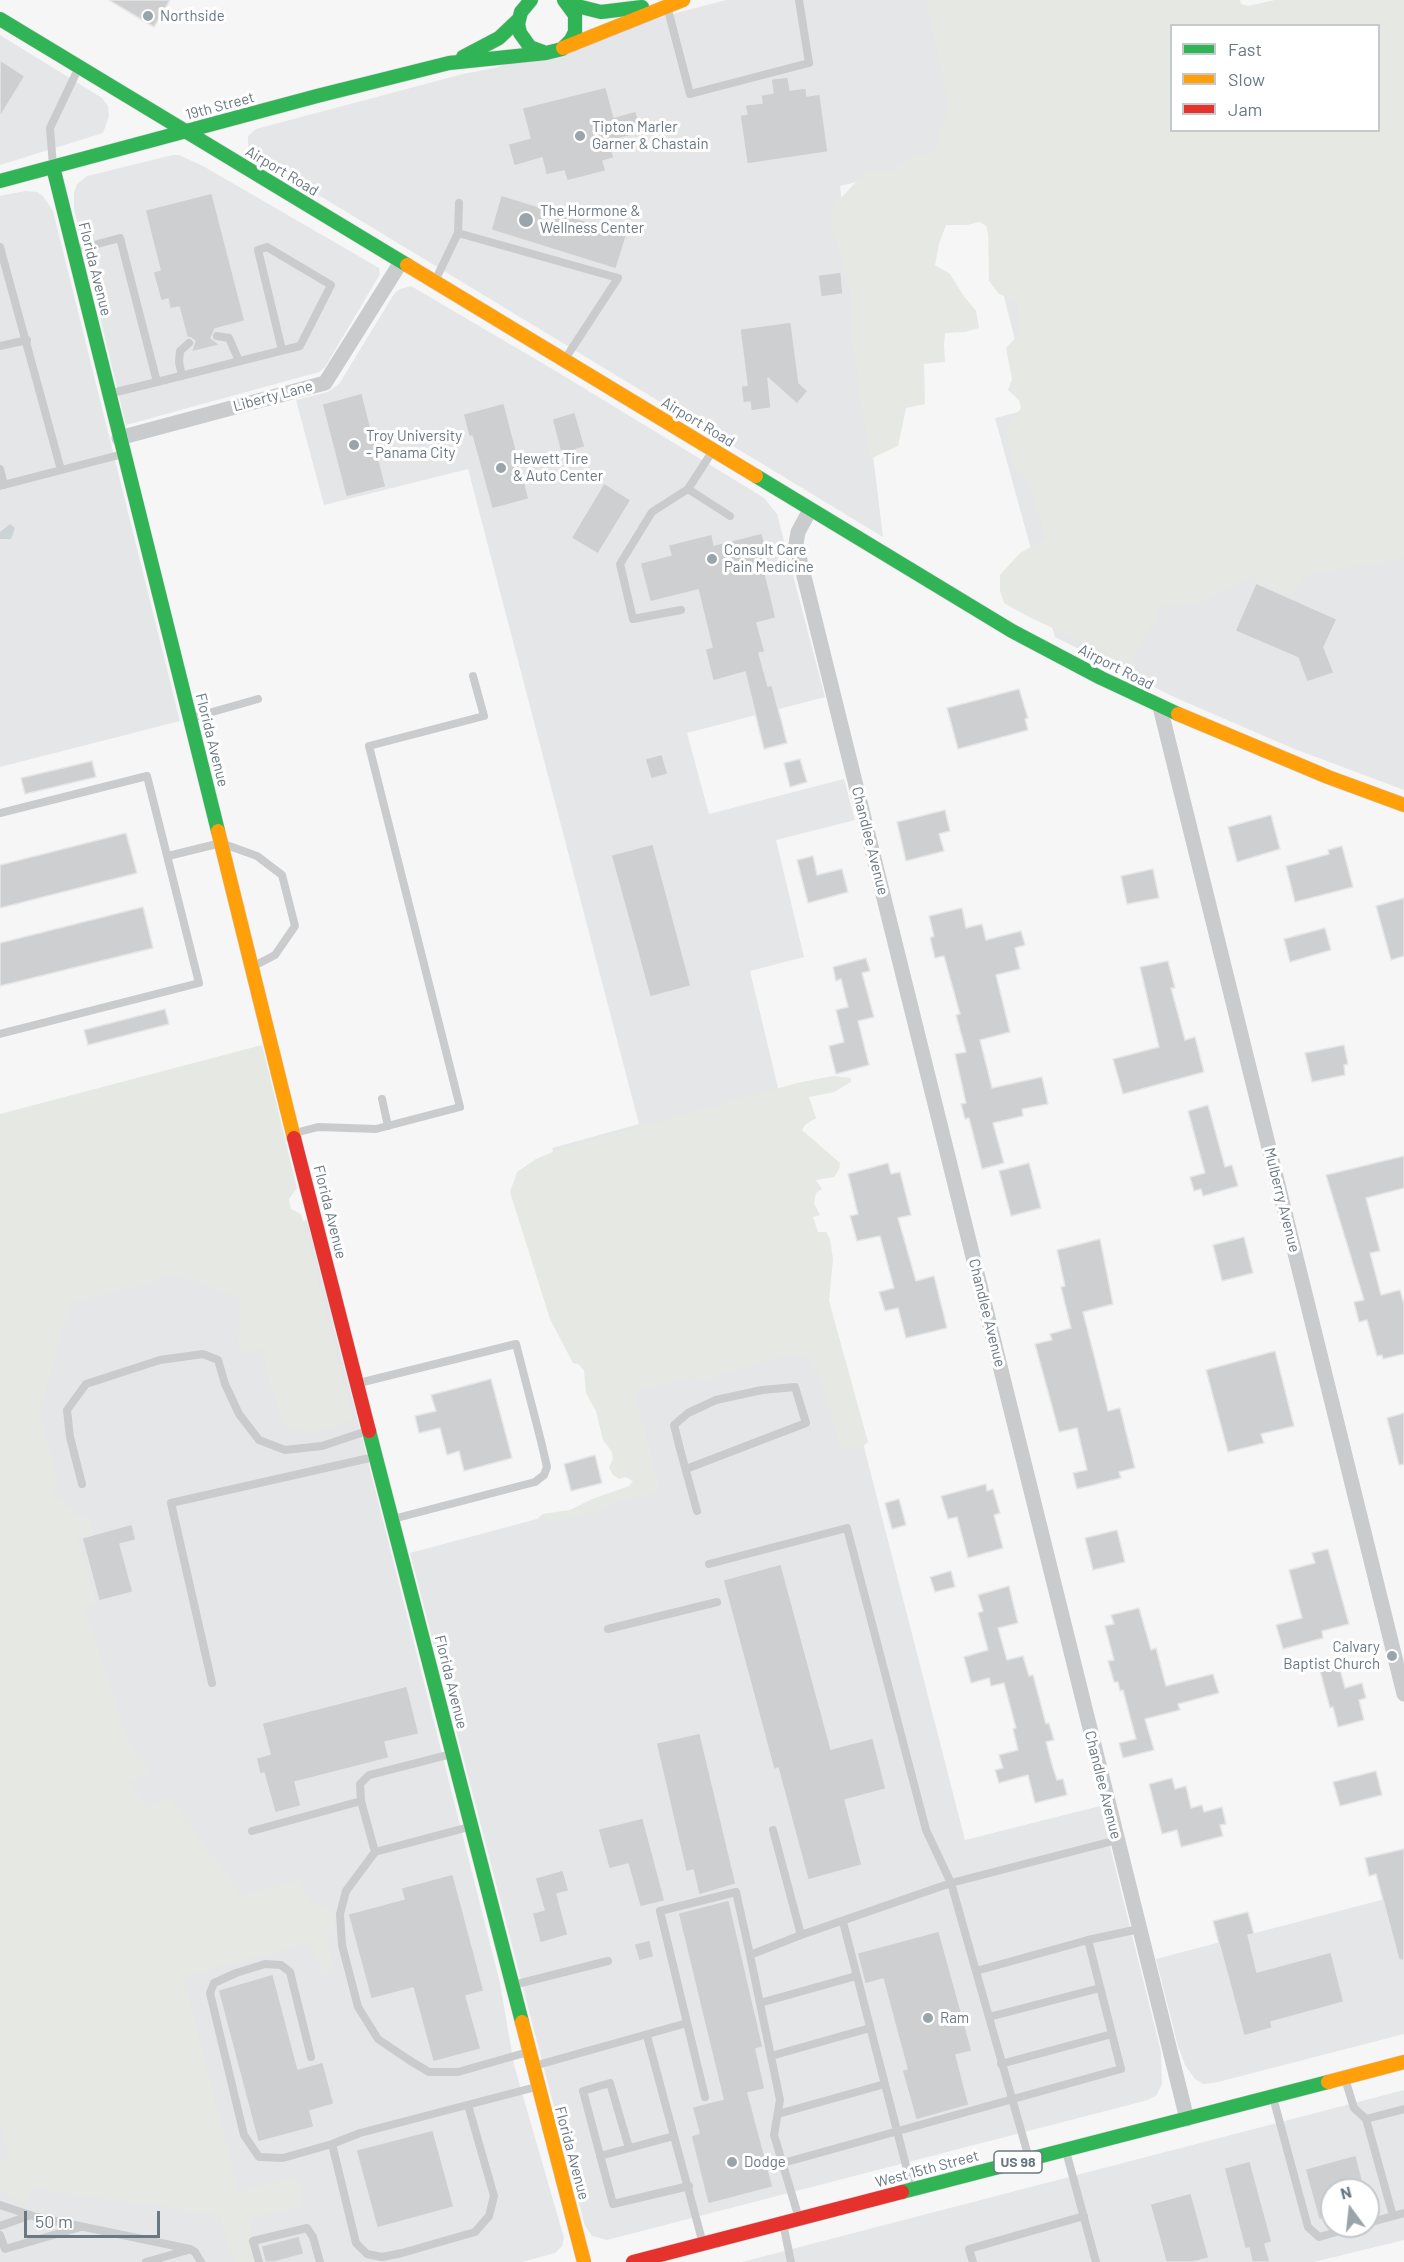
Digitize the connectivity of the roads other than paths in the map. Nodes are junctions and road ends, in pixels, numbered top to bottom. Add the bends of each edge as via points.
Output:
1 (683, 0) edge
2 (799, 0) edge
3 (566, 2) edge
4 (618, 5) edge
5 (667, 5) junction
6 (524, 7) edge
7 (0, 19) edge
8 (562, 49) junction
9 (546, 53) junction
10 (449, 63) junction
11 (79, 66) junction
12 (186, 132) junction
13 (53, 167) junction
14 (0, 181) edge
15 (459, 203) dead end
16 (458, 232) junction
17 (0, 247) edge
18 (74, 251) junction
19 (401, 262) junction
20 (434, 282) junction
21 (217, 336) dead end
22 (27, 340) junction
23 (189, 343) dead end
24 (0, 346) edge
25 (282, 350) junction
26 (239, 361) junction
27 (564, 361) junction
28 (182, 375) junction
29 (157, 382) junction
30 (109, 394) junction
31 (119, 438) junction
32 (712, 450) junction
33 (123, 454) junction
34 (0, 469) edge
35 (61, 470) junction
36 (2, 485) edge
37 (688, 489) junction
38 (810, 510) junction
39 (730, 516) dead end
40 (681, 610) dead end
41 (473, 676) dead end
42 (258, 699) dead end
43 (1160, 707) junction
44 (190, 718) junction
45 (1404, 805) edge
46 (0, 813) edge
47 (221, 843) junction
48 (168, 856) junction
49 (252, 967) junction
50 (0, 1034) edge
51 (382, 1100) dead end
52 (388, 1126) junction
53 (293, 1133) junction
54 (357, 1384) junction
55 (369, 1430) junction
56 (375, 1457) junction
57 (686, 1469) junction
58 (82, 1484) dead end
59 (697, 1511) dead end
60 (392, 1520) junction
61 (709, 1564) dead end
62 (717, 1602) dead end
63 (608, 1629) dead end
64 (212, 1683) dead end
65 (1404, 1694) edge
66 (452, 1754) junction
67 (360, 1801) junction
68 (471, 1827) junction
69 (773, 1830) dead end
70 (252, 1831) dead end
71 (1117, 1840) junction
72 (375, 1852) junction
73 (951, 1883) junction
74 (843, 1922) junction
75 (1139, 1929) junction
76 (801, 1935) junction
77 (1088, 1940) junction
78 (750, 1955) junction
79 (608, 1962) dead end
80 (976, 1971) junction
81 (856, 1976) junction
82 (512, 1985) junction
83 (1100, 1988) junction
84 (760, 2003) junction
85 (989, 2017) junction
86 (687, 2023) junction
87 (870, 2028) junction
88 (1112, 2034) junction
89 (647, 2036) junction
90 (529, 2052) junction
91 (771, 2056) junction
92 (311, 2057) dead end
93 (1404, 2062) edge
94 (1001, 2064) junction
95 (533, 2067) junction
96 (1345, 2077) junction
97 (885, 2084) junction
98 (538, 2087) junction
99 (705, 2097) dead end
100 (1272, 2097) junction
101 (1011, 2100) junction
102 (468, 2105) junction
103 (1404, 2109) edge
104 (778, 2114) junction
105 (1186, 2119) junction
106 (1366, 2119) junction
107 (897, 2131) junction
108 (674, 2136) junction
109 (332, 2144) junction
110 (628, 2148) junction
111 (1066, 2150) junction
112 (600, 2156) junction
113 (1029, 2159) junction
114 (783, 2163) junction
115 (688, 2186) junction
116 (912, 2190) junction
117 (0, 2205) edge
118 (1404, 2213) edge
119 (31, 2215) junction
120 (1084, 2216) junction
121 (1393, 2216) junction
122 (799, 2219) junction
123 (1380, 2220) edge
124 (782, 2223) junction
125 (0, 2226) edge
126 (82, 2226) junction
127 (0, 2235) edge
128 (1320, 2237) edge
129 (703, 2244) junction
130 (190, 2249) junction
131 (656, 2259) edge
132 (146, 2262) edge
133 (201, 2262) edge
134 (258, 2262) edge
135 (320, 2262) edge
136 (584, 2262) edge
137 (633, 2262) edge
138 (792, 2262) edge
139 (973, 2262) edge
140 (1096, 2262) edge

1 - 5 main road
2 - 5 lane via 809,63 690,94
3 - 4 main road via 593,11
3 - 8 main road via 575,15 576,28
4 - 5 main road
5 - 8 main road
6 - 9 main road via 518,29 533,49
6 - 10 main road, 19th Street via 494,41
7 - 11 main road, Airport Road
8 - 9 main road, 19th Street
9 - 10 main road, 19th Street
10 - 12 main road, 19th Street
11 - 12 main road, Airport Road
11 - 13 lane via 50,128
12 - 13 main road, 19th Street
12 - 19 main road, Airport Road
13 - 14 main road, 19th Street
13 - 18 main road, Florida Avenue
15 - 16 lane
16 - 20 lane
16 - 27 lane via 618,278
17 - 22 lane
18 - 29 lane via 120,238
18 - 30 main road, Florida Avenue
19 - 20 main road, Airport Road
19 - 31 street, Liberty Lane via 324,383
20 - 27 main road, Airport Road
21 - 26 lane via 229,338
22 - 24 lane
22 - 35 lane
23 - 28 lane via 180,351
25 - 25 lane via 300,346 331,285 267,247 258,250
25 - 26 lane
26 - 28 lane
27 - 32 main road, Airport Road
28 - 29 lane
29 - 30 lane
30 - 31 main road, Florida Avenue
31 - 33 main road, Florida Avenue
32 - 37 lane
32 - 38 main road, Airport Road
33 - 35 lane
33 - 44 main road, Florida Avenue
34 - 36 lane
35 - 36 lane
37 - 39 lane
37 - 40 lane via 652,512 620,564 633,619
38 - 43 main road, Airport Road via 1012,631
38 - 71 street, Chandlee Avenue via 796,544
41 - 52 lane via 484,716 369,746 460,1107
42 - 44 lane
43 - 45 main road, Airport Road
43 - 65 street, Mulberry Avenue
44 - 47 main road, Florida Avenue
46 - 48 lane via 147,776
47 - 48 lane
47 - 49 main road, Florida Avenue
47 - 49 lane via 257,856 282,875 285,885 295,926 275,955
48 - 50 lane via 199,983
49 - 53 main road, Florida Avenue
51 - 52 lane
52 - 53 lane via 366,1130 318,1127
53 - 54 main road, Florida Avenue
54 - 55 main road, Florida Avenue
54 - 60 lane via 516,1344 541,1441 547,1467 535,1482
55 - 56 main road, Florida Avenue
55 - 58 lane via 322,1446 285,1450 260,1440 239,1414 218,1360 203,1354 160,1360 86,1384 67,1410
56 - 60 main road, Florida Avenue
56 - 64 lane via 171,1503
57 - 57 lane via 674,1425 688,1413 716,1400 795,1387 806,1423
57 - 59 lane
60 - 66 main road, Florida Avenue
61 - 73 lane via 847,1528 926,1830
62 - 63 lane
66 - 67 lane via 369,1775 360,1784
66 - 68 main road, Florida Avenue
67 - 70 lane
67 - 72 lane
68 - 72 lane
68 - 82 main road, Florida Avenue
69 - 76 lane
71 - 73 lane
71 - 75 street, Chandlee Avenue
72 - 90 lane via 346,1891 340,1914 342,1945 358,2007 378,2039 429,2072 458,2072
73 - 74 lane
73 - 80 lane
74 - 76 lane
74 - 81 lane
75 - 77 lane
75 - 105 street, Chandlee Avenue
76 - 78 lane
77 - 80 lane
77 - 83 lane
78 - 84 lane
78 - 86 lane via 736,1892 660,1911
79 - 82 lane
80 - 85 lane
81 - 84 lane
81 - 87 lane
82 - 90 main road, Florida Avenue
83 - 85 lane
83 - 88 lane
84 - 91 lane
85 - 94 lane
86 - 89 lane
86 - 99 lane
87 - 91 lane
87 - 97 lane
88 - 94 lane
88 - 101 lane via 1121,2069
89 - 95 lane
89 - 108 lane
90 - 95 main road, Florida Avenue
91 - 104 lane via 780,2100
92 - 109 lane via 290,1972 281,1965 265,1964 214,1983 210,1993 244,2135 259,2157 283,2158
93 - 96 main road, West 15th Street / US 98
94 - 101 lane
95 - 98 main road, Florida Avenue
96 - 100 main road, West 15th Street / US 98
96 - 106 lane via 1354,2108
97 - 104 lane
97 - 107 lane
98 - 102 lane
98 - 136 main road, Florida Avenue
100 - 105 main road, West 15th Street / US 98
100 - 128 lane via 1308,2228
101 - 107 lane
101 - 113 lane
102 - 109 lane
102 - 109 lane via 494,2196 489,2216 475,2232 402,2253 382,2257 367,2254 356,2243
103 - 106 lane
104 - 114 lane via 774,2135
105 - 111 main road, West 15th Street / US 98
106 - 121 lane
107 - 114 lane
107 - 116 lane
108 - 110 lane
108 - 115 lane
110 - 112 lane
110 - 112 lane via 610,2083 583,2091
111 - 113 main road, West 15th Street / US 98
111 - 120 lane
112 - 115 lane via 613,2204
113 - 116 main road, West 15th Street / US 98
114 - 122 lane
115 - 129 lane
116 - 122 main road, West 15th Street / US 98
117 - 119 lane
118 - 121 lane
119 - 125 lane
119 - 126 lane
120 - 139 lane via 969,2248
120 - 140 lane
121 - 123 lane
122 - 124 main road, West 15th Street / US 98
124 - 129 main road, West 15th Street / US 98
124 - 138 lane
126 - 127 lane via 4,2249
126 - 130 lane
129 - 131 main road, West 15th Street / US 98
130 - 132 lane
130 - 133 lane
131 - 137 main road, West 15th Street / US 98
134 - 135 lane via 253,2241 307,2228

